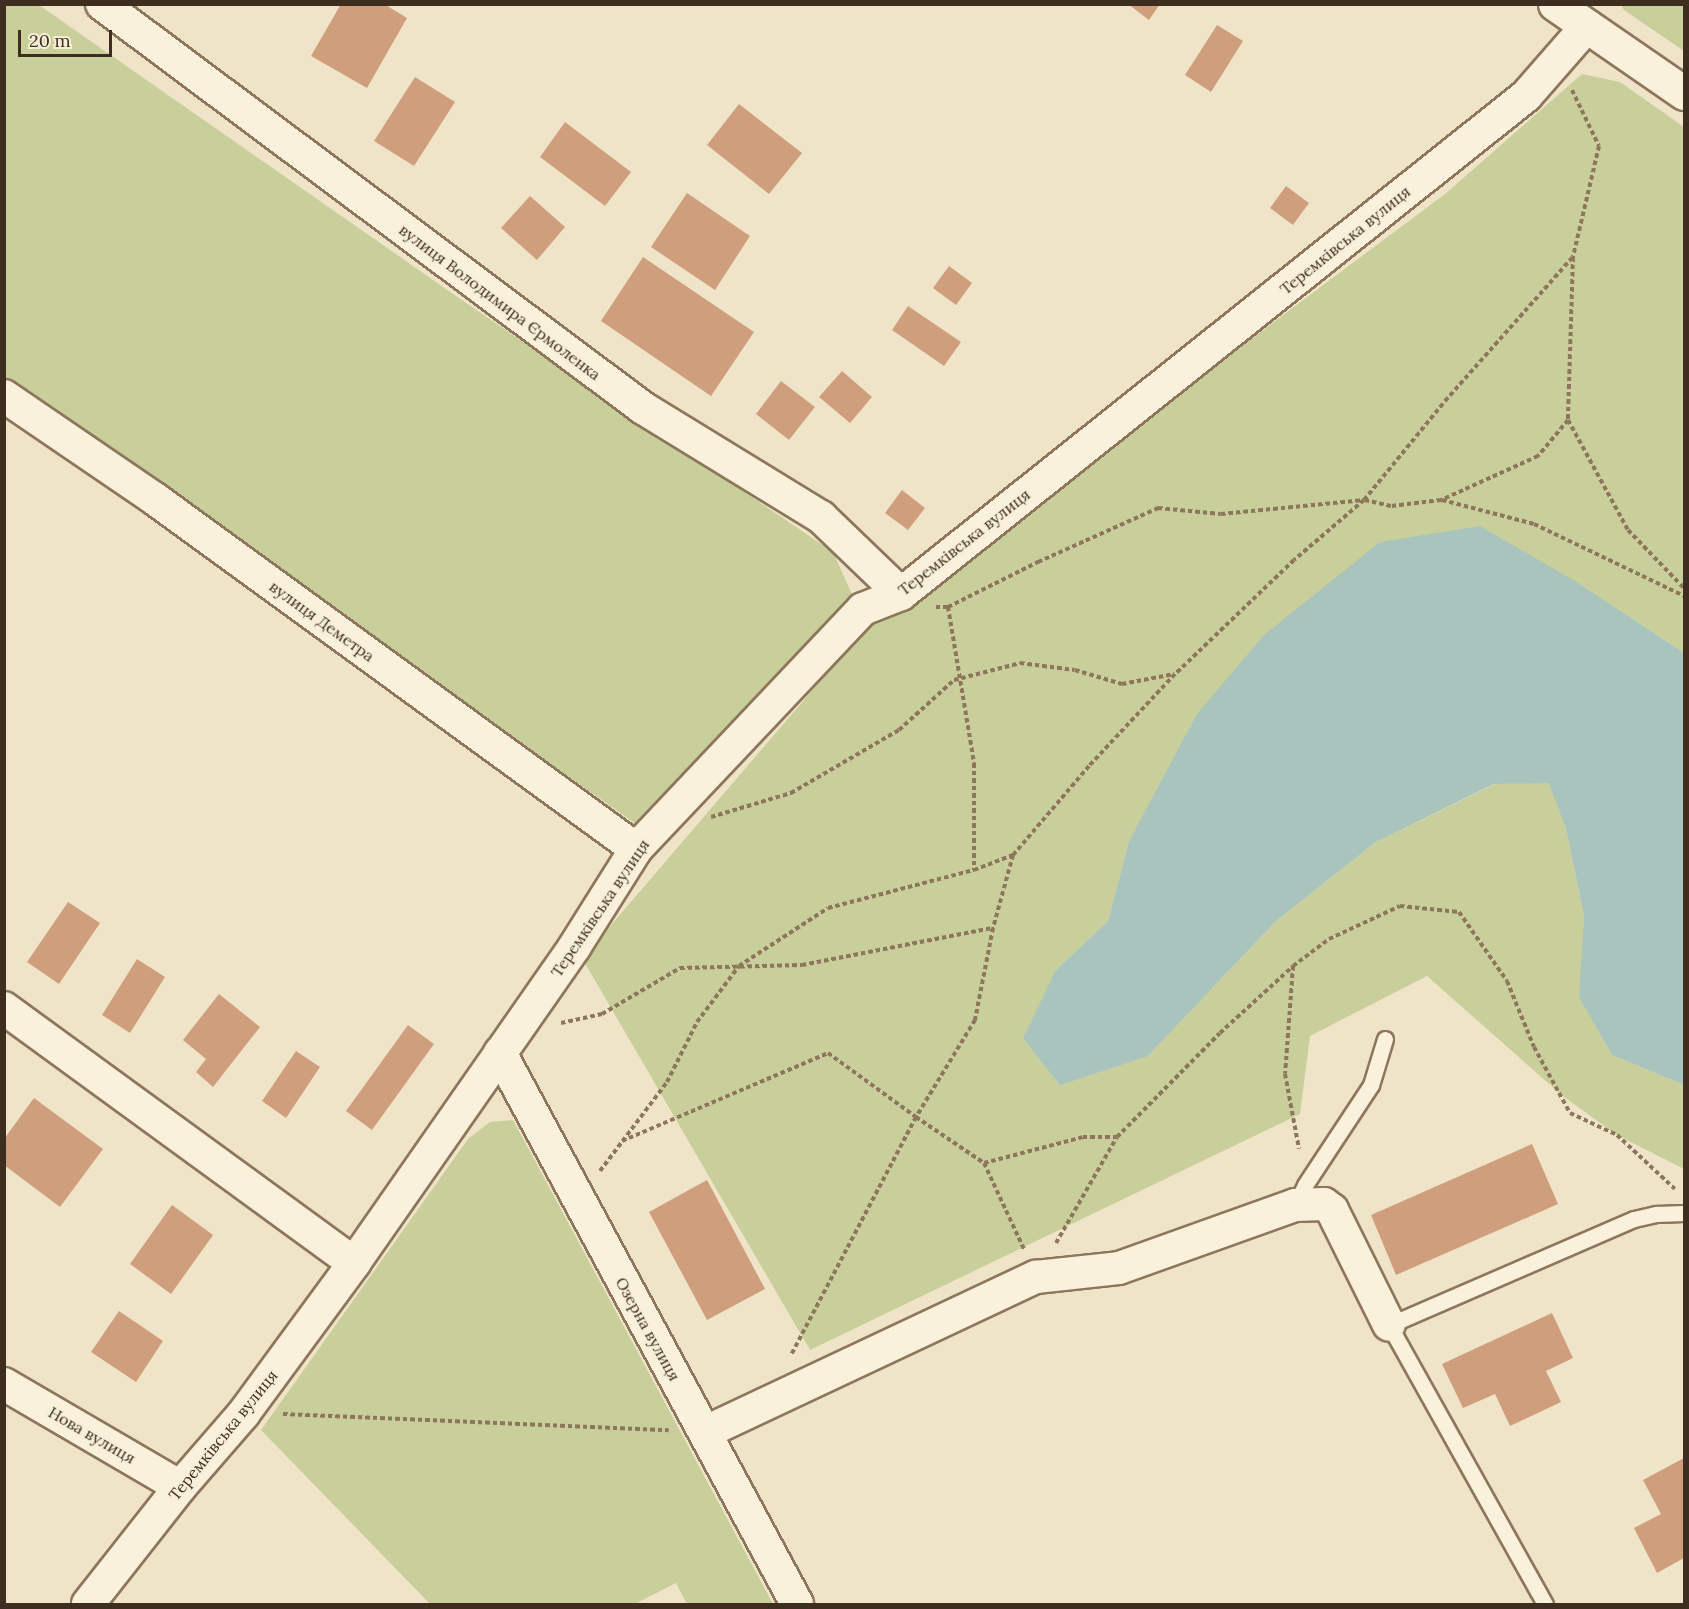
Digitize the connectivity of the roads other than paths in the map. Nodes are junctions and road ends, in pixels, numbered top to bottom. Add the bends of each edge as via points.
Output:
1 (102, 4) edge
2 (1555, 4) edge
3 (1587, 26) junction
4 (1684, 93) edge
5 (4, 396) edge
6 (914, 600) junction
7 (636, 849) junction
8 (4, 1008) edge
9 (1385, 1039) dead end
10 (507, 1043) junction
11 (1300, 1195) junction
12 (1684, 1213) edge
13 (354, 1263) junction
14 (1389, 1325) junction
15 (4, 1384) edge
16 (706, 1432) junction
17 (180, 1487) junction
18 (88, 1605) edge
19 (797, 1605) edge
20 (1545, 1605) edge

1 - 6 street, вулиця Володимира Єрмоленка via 643,408 821,517
2 - 3 street
3 - 4 street
3 - 6 street, Теремківська вулиця via 1526,96
5 - 7 street, вулиця Деметра via 155,499
6 - 7 street, Теремківська вулиця via 863,609
7 - 10 street, Теремківська вулиця
8 - 13 street
9 - 11 lane via 1371,1085
10 - 13 street, Теремківська вулиця
10 - 16 street, Озерна вулиця via 617,1274
11 - 14 street via 1332,1210
11 - 16 street via 1119,1268 1036,1277
12 - 14 lane via 1634,1219
13 - 17 street, Теремківська вулиця via 244,1413
14 - 20 lane
15 - 17 street, Нова вулиця
16 - 19 street, Озерна вулиця
17 - 18 street, Теремківська вулиця

